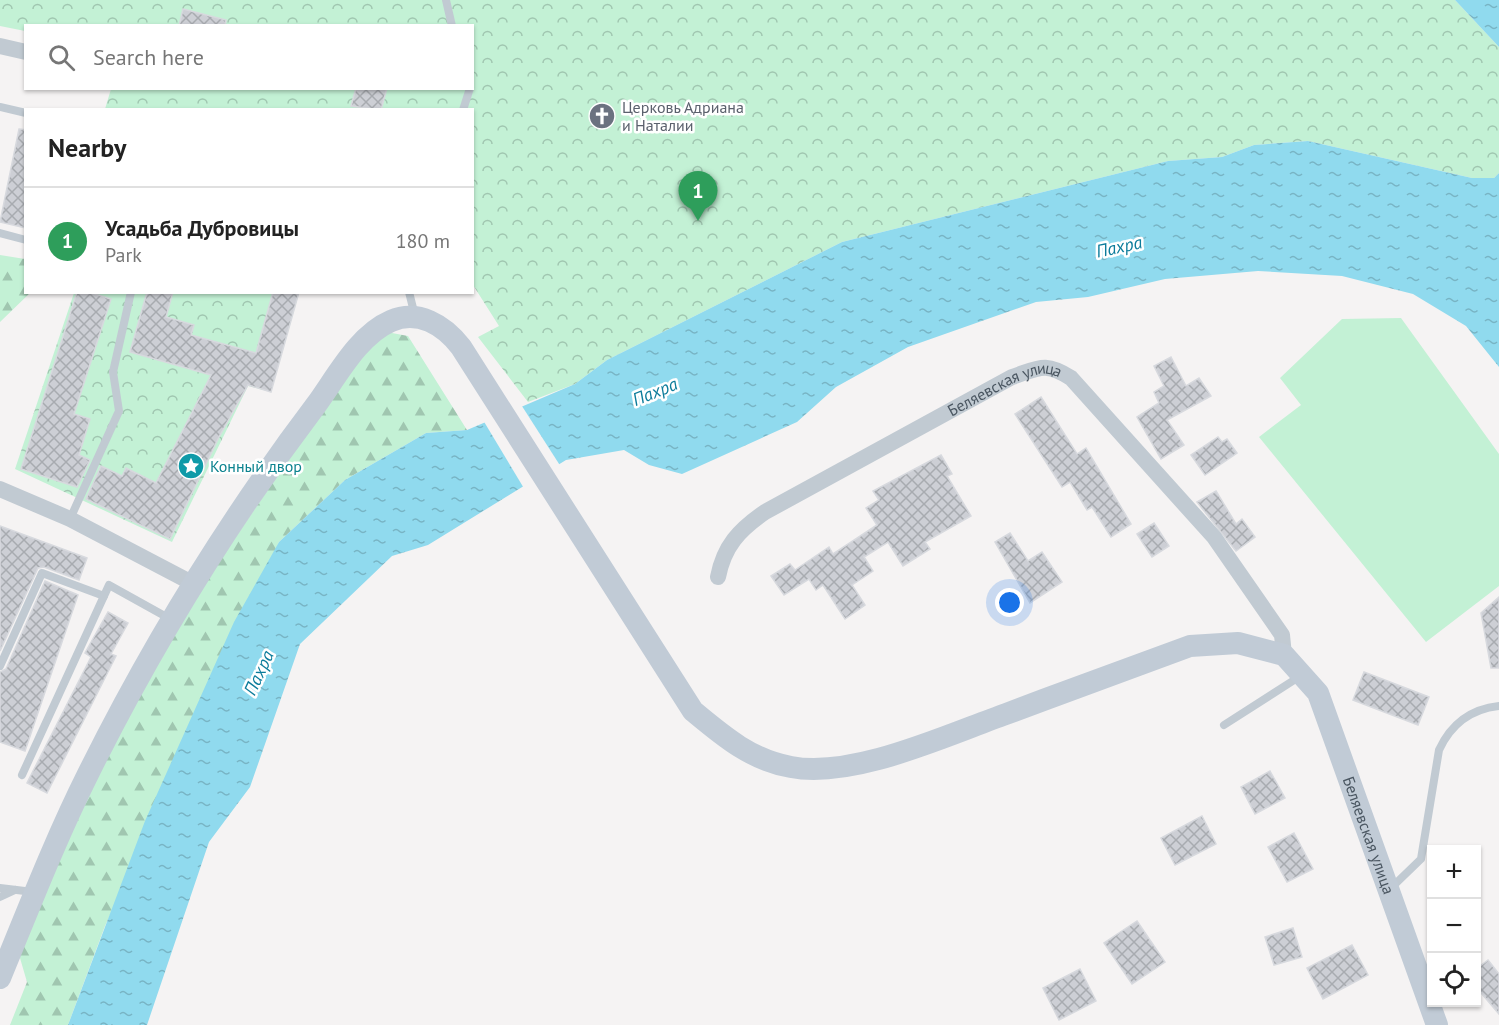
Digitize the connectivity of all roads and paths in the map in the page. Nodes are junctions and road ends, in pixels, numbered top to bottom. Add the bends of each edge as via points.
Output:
1 (446, 0) edge
2 (452, 24) edge
3 (0, 46) edge
4 (24, 52) edge
5 (469, 90) edge
6 (0, 107) edge
7 (464, 108) edge
8 (24, 113) edge
9 (0, 234) edge
10 (24, 240) edge
11 (131, 294) edge
12 (409, 294) edge
13 (415, 317) junction
14 (0, 489) edge
15 (70, 519) junction
16 (718, 577) dead end
17 (194, 584) junction
18 (104, 596) junction
19 (172, 620) junction
20 (1284, 655) junction
21 (0, 666) edge
22 (1302, 675) junction
23 (1499, 706) edge
24 (1224, 724) dead end
25 (22, 775) dead end
26 (0, 888) edge
27 (26, 891) junction
28 (1387, 891) junction
29 (0, 897) edge
30 (0, 978) edge
31 (1437, 1025) edge

1 - 2 lane
3 - 4 street
5 - 7 lane
6 - 8 lane
9 - 10 lane
11 - 15 lane via 113,372 119,411
12 - 13 lane
13 - 17 main road via 392,321 376,330 359,348 295,434
13 - 20 main road via 436,323 461,347 693,711 753,756 791,767 829,769 902,752 1190,646 1238,644
14 - 15 street
15 - 17 street
16 - 20 street, Беляевская улица via 721,561 736,533 765,512 1012,377 1054,367 1071,378 1214,537 1282,635
17 - 19 main road
18 - 19 lane via 109,585
18 - 21 lane via 42,573
18 - 25 lane
19 - 27 main road
20 - 22 main road, Беляевская улица
22 - 24 lane
22 - 28 main road, Беляевская улица via 1318,693
23 - 28 lane via 1481,708 1459,721 1443,741 1421,860
26 - 27 lane
27 - 29 lane
27 - 30 main road
28 - 31 main road, Беляевская улица

